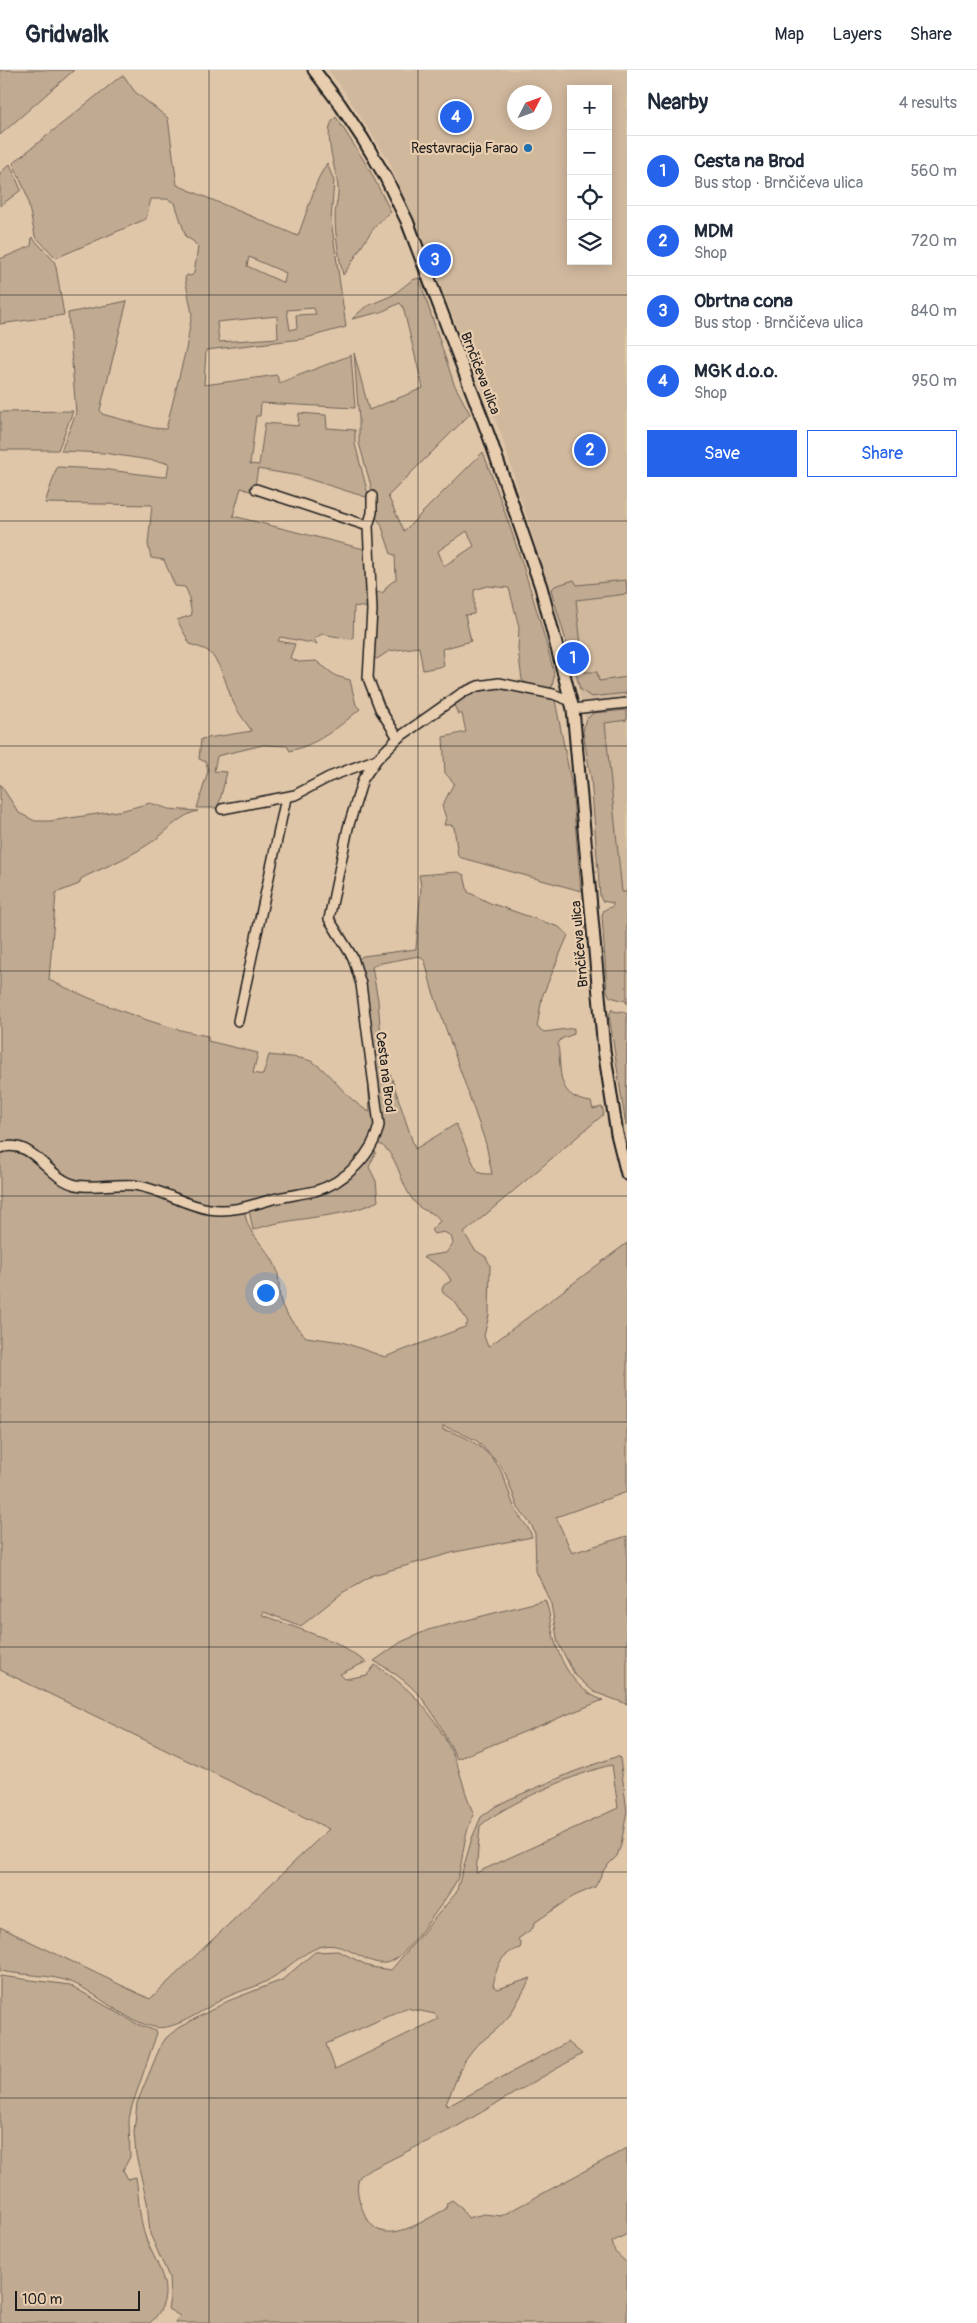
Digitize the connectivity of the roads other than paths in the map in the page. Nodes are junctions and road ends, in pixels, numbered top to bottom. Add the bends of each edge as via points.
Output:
1 (314, 70) edge
2 (256, 488) dead end
3 (372, 496) dead end
4 (368, 526) junction
5 (627, 703) edge
6 (572, 705) junction
7 (398, 738) junction
8 (377, 759) junction
9 (286, 798) junction
10 (222, 809) dead end
11 (238, 1021) dead end
12 (0, 1148) edge
13 (627, 1174) edge

1 - 6 street, Brnčičeva ulica via 363,139 407,221 520,525 541,587
2 - 4 street
3 - 4 street
4 - 7 street via 372,603 368,678 380,709
5 - 6 street
6 - 7 street, Cesta na Brod via 553,694 499,684 478,686 462,693
6 - 13 street, Brnčičeva ulica via 604,1050 617,1134
7 - 8 street, Cesta na Brod
8 - 9 street via 334,774 308,790
8 - 12 street, Cesta na Brod via 358,793 329,911 332,927 357,968 365,1004 379,1125 373,1142 360,1160 324,1188 220,1210 187,1203 144,1187 75,1185 58,1176 27,1150 14,1146
9 - 10 street
9 - 11 street

